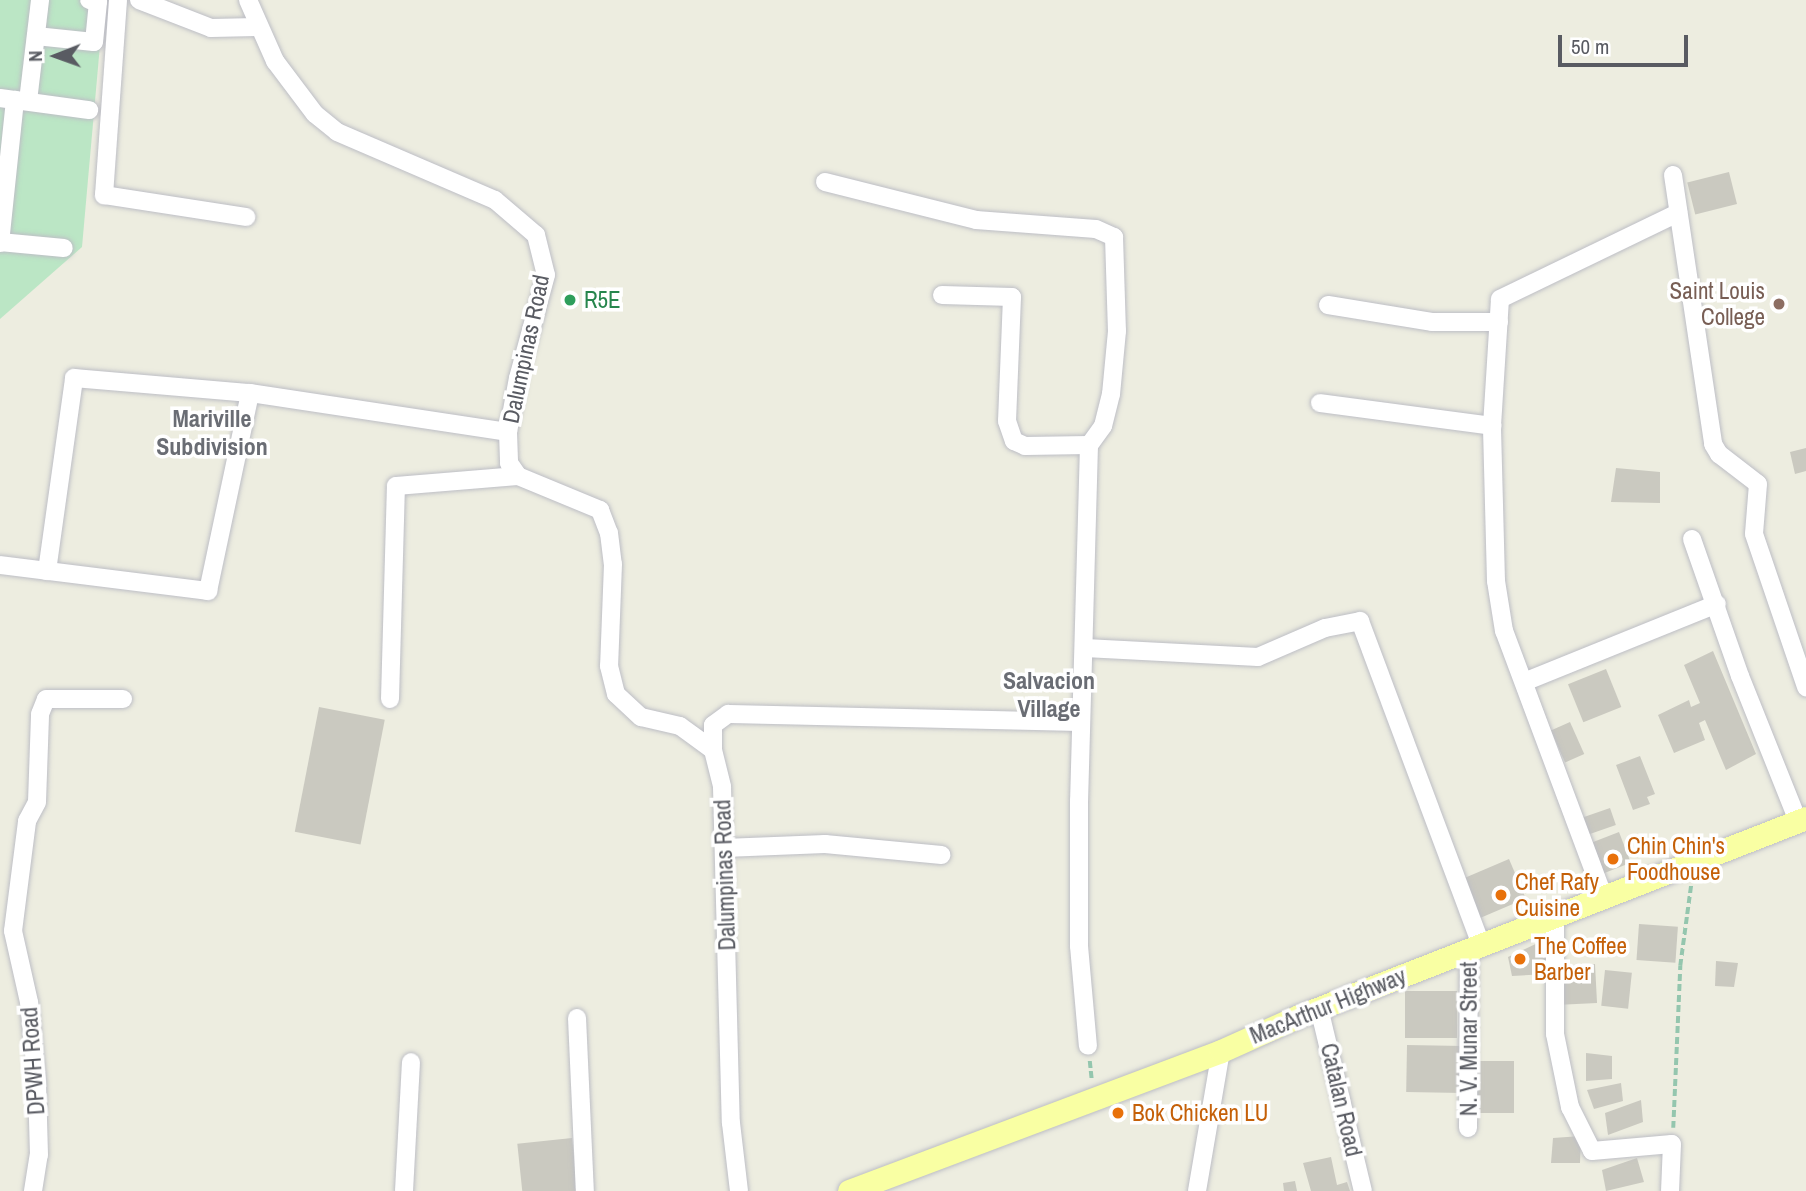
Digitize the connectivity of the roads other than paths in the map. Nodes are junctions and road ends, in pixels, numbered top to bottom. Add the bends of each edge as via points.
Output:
1 (40, 0) edge
2 (89, 0) edge
3 (118, 0) edge
4 (139, 0) edge
5 (248, 0) edge
6 (257, 27) junction
7 (36, 36) junction
8 (14, 100) edge
9 (89, 110) dead end
10 (1673, 175) dead end
11 (825, 182) dead end
12 (1678, 213) junction
13 (246, 217) dead end
14 (0, 242) edge
15 (65, 248) dead end
16 (942, 295) dead end
17 (1328, 305) dead end
18 (1499, 322) junction
19 (250, 393) junction
20 (1320, 403) dead end
21 (1492, 426) junction
22 (508, 432) junction
23 (1089, 445) junction
24 (518, 476) junction
25 (1692, 539) dead end
26 (0, 565) edge
27 (47, 570) junction
28 (1717, 604) junction
29 (1085, 648) junction
30 (1524, 682) junction
31 (1806, 687) edge
32 (123, 699) dead end
33 (390, 699) dead end
34 (1081, 722) junction
35 (713, 750) junction
36 (1802, 820) edge
37 (724, 848) junction
38 (941, 855) dead end
39 (1604, 898) junction
40 (1555, 918) junction
41 (1475, 947) junction
42 (1319, 1008) junction
43 (577, 1018) dead end
44 (1088, 1046) road end
45 (1221, 1051) junction
46 (411, 1062) dead end
47 (1468, 1128) dead end
48 (33, 1191) edge
49 (404, 1191) edge
50 (585, 1191) edge
51 (739, 1191) edge
52 (849, 1191) edge
53 (1197, 1191) edge
54 (1363, 1191) edge
55 (1670, 1191) edge

1 - 7 street
2 - 7 street via 98,2 94,42
3 - 13 street via 104,195
4 - 6 street via 211,27
5 - 6 street, Dalumpinas Road
6 - 22 street, Dalumpinas Road via 295,91 337,131 495,200 536,235 546,275
7 - 8 street
8 - 9 street
8 - 14 street
10 - 12 street
11 - 23 street via 976,220 1096,229 1114,237 1116,331 1111,394 1103,426
12 - 18 street via 1500,299
12 - 31 street via 1713,444 1758,484 1754,534
14 - 15 street
16 - 23 street via 1012,298 1007,421 1014,441 1025,446
17 - 18 street via 1432,322
18 - 21 street
19 - 22 street
19 - 27 street via 208,591
19 - 27 street via 74,378
20 - 21 street
21 - 30 street via 1496,582 1504,631
22 - 24 street, Dalumpinas Road via 509,463
23 - 29 street
24 - 33 street via 396,486
24 - 35 street via 600,510 613,564 609,666 616,694 641,717 680,726
25 - 28 street
26 - 27 street
28 - 30 street
28 - 36 street via 1740,676
29 - 34 street
29 - 41 street via 1258,657 1325,628 1360,621
30 - 39 street
32 - 48 street, DPWH Road via 46,699 40,714 37,802 27,821 13,931 29,1002 37,1083 39,1155
34 - 35 street via 728,714 713,725
34 - 44 street via 1079,946
35 - 37 street, Dalumpinas Road via 722,787
36 - 39 main road, MacArthur Highway
37 - 38 street via 825,845
37 - 51 street, Dalumpinas Road via 731,1123
39 - 40 main road, MacArthur Highway
40 - 41 main road, MacArthur Highway
40 - 55 street via 1555,1034 1570,1107 1588,1149 1604,1152 1672,1144
41 - 42 main road, MacArthur Highway
41 - 47 street, N. V. Munar Street
42 - 45 main road, MacArthur Highway
42 - 54 street, Catalan Road
43 - 50 street
45 - 52 main road, MacArthur Highway
45 - 53 street
46 - 49 street

